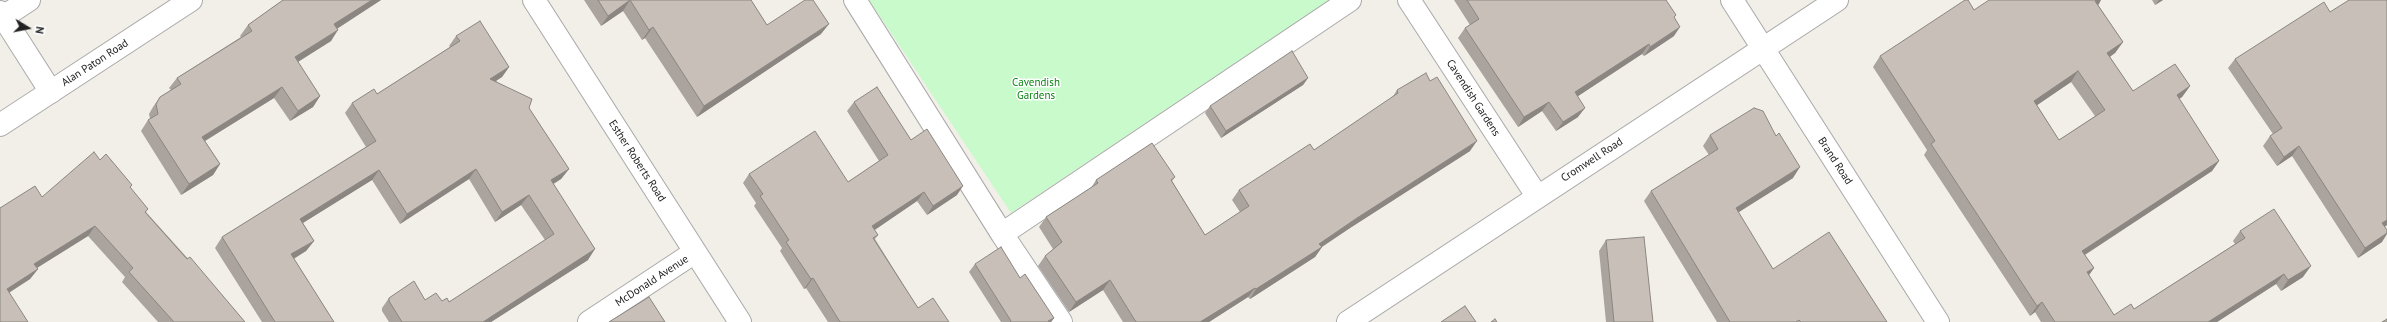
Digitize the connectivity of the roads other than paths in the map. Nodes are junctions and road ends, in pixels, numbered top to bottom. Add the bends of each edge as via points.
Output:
1 (29, 0) edge
2 (191, 0) edge
3 (534, 0) edge
4 (855, 0) edge
5 (1350, 0) edge
6 (1409, 0) edge
7 (1732, 0) edge
8 (1837, 0) edge
9 (1, 16) edge
10 (1764, 49) junction
11 (51, 92) junction
12 (0, 125) edge
13 (1537, 196) junction
14 (1002, 234) junction
15 (695, 252) junction
16 (589, 322) edge
17 (740, 322) edge
18 (1060, 322) edge
19 (1348, 322) edge
20 (1938, 322) edge

1 - 9 street
2 - 11 street, Alan Paton Road
3 - 15 street, Esther Roberts Road
4 - 14 street
5 - 14 street
6 - 13 street, Cavendish Gardens
7 - 10 street, Brand Road
8 - 10 street, Cromwell Road
9 - 11 street
10 - 13 street, Cromwell Road
10 - 20 street, Brand Road
11 - 12 street, Alan Paton Road
13 - 19 street, Cromwell Road
14 - 18 street
15 - 16 street, McDonald Avenue
15 - 17 street, Esther Roberts Road

